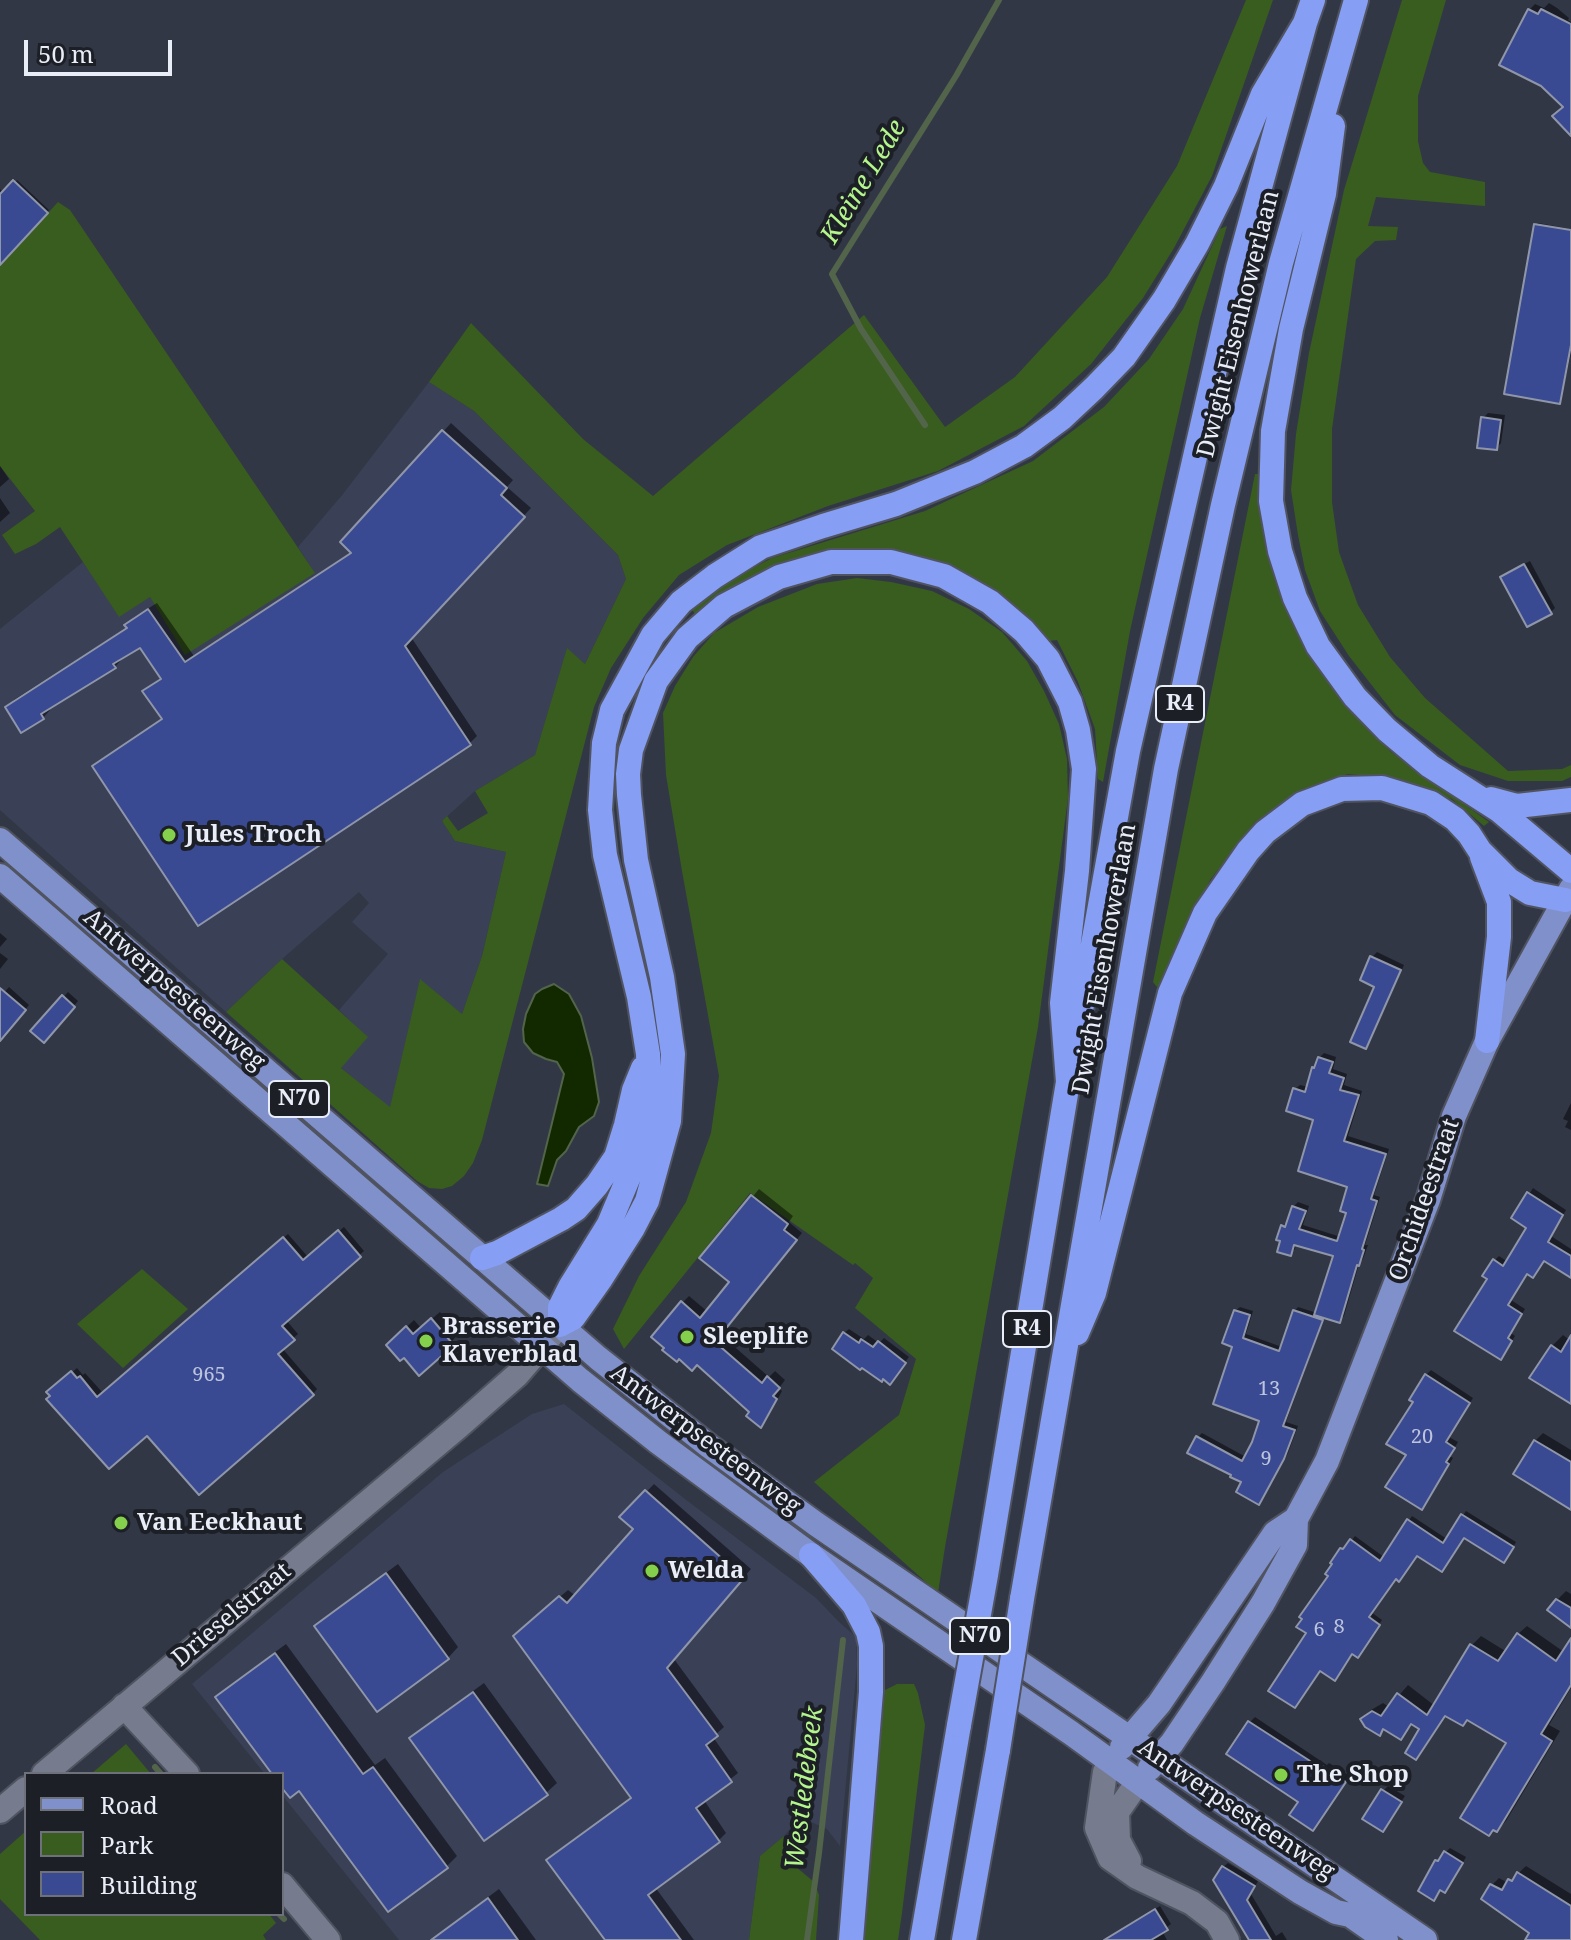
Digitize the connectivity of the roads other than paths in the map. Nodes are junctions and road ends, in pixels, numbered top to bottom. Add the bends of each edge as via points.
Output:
1 (1356, 0) edge
2 (1309, 11) edge
3 (1343, 45) junction
4 (1473, 794) junction
5 (1571, 800) edge
6 (0, 840) edge
7 (1480, 851) junction
8 (1571, 871) edge
9 (0, 876) edge
10 (1568, 894) edge
11 (207, 1019) junction
12 (189, 1039) junction
13 (1487, 1041) junction
14 (648, 1054) junction
15 (1068, 1082) junction
16 (482, 1258) junction
17 (560, 1325) junction
18 (542, 1346) junction
19 (1060, 1372) junction
20 (1296, 1519) junction
21 (811, 1555) junction
22 (124, 1706) junction
23 (1129, 1737) junction
24 (1159, 1757) junction
25 (1111, 1761) junction
26 (46, 1772) edge
27 (185, 1772) edge
28 (1138, 1782) junction
29 (24, 1791) edge
30 (0, 1811) edge
31 (1137, 1877) junction
32 (284, 1887) edge
33 (328, 1940) edge
34 (851, 1940) edge
35 (922, 1940) edge
36 (964, 1940) edge
37 (1227, 1940) edge
38 (1386, 1940) edge
39 (1425, 1940) edge

1 - 3 highway, Dwight Eisenhowerlaan / R4
2 - 14 highway via 1263,94 1197,244 1124,357 1094,388 1024,446 975,472 896,504 761,547 681,602 653,635 612,710 604,743 600,810
2 - 15 highway, Dwight Eisenhowerlaan / R4 via 1238,268 1181,514 1128,751
3 - 4 highway via 1324,194 1273,431 1271,501 1295,598 1318,646 1387,730
3 - 19 highway, Dwight Eisenhowerlaan / R4 via 1281,263 1166,769
4 - 5 highway via 1517,806
4 - 8 highway
6 - 11 main road, Antwerpsesteenweg / N70
7 - 10 highway via 1530,893
7 - 13 highway via 1499,902
7 - 19 highway via 1455,819 1431,803 1372,788 1342,789 1302,804 1248,851 1205,913 1170,993 1094,1293
9 - 12 main road, Antwerpsesteenweg / N70
10 - 13 main road, Orchideestraat
11 - 12 main road
11 - 16 main road, Antwerpsesteenweg / N70
12 - 18 main road, Antwerpsesteenweg / N70
13 - 20 main road, Orchideestraat via 1454,1116 1414,1238 1327,1461
14 - 16 highway via 616,1157 597,1185 561,1219
14 - 17 highway via 649,1101 640,1150 609,1224 560,1307
15 - 17 highway via 1062,1003 1084,769 1070,702 1048,659 990,602 944,576 891,562 831,562 779,577 724,606 687,638 656,681 631,750 628,774 636,860 673,1054 669,1121 647,1201 633,1228 573,1318
15 - 35 highway, Dwight Eisenhowerlaan / R4, bridge
16 - 17 main road, Antwerpsesteenweg / N70
17 - 18 street, Drieselstraat
17 - 23 main road, Antwerpsesteenweg / N70 via 709,1446 816,1524
18 - 21 main road, Antwerpsesteenweg / N70 via 658,1442
18 - 22 street, Drieselstraat via 459,1426
19 - 36 highway, Dwight Eisenhowerlaan / R4, bridge
20 - 23 main road, Orchideestraat via 1275,1533 1159,1704
20 - 24 main road, Orchideestraat via 1295,1545 1263,1603
21 - 25 main road, Antwerpsesteenweg / N70
21 - 34 highway via 854,1605 871,1646
22 - 26 street, Drieselstraat
22 - 27 street
23 - 24 main road, Antwerpsesteenweg / N70
23 - 25 main road, Orchideestraat
24 - 28 main road, Orchideestraat
24 - 39 main road, Antwerpsesteenweg / N70
25 - 28 main road, Antwerpsesteenweg / N70
25 - 31 street via 1097,1828 1110,1858
28 - 31 street via 1117,1812 1118,1840
28 - 38 main road, Antwerpsesteenweg / N70 via 1300,1892 1350,1915
29 - 30 street
31 - 37 street via 1192,1903 1217,1922
32 - 33 street

